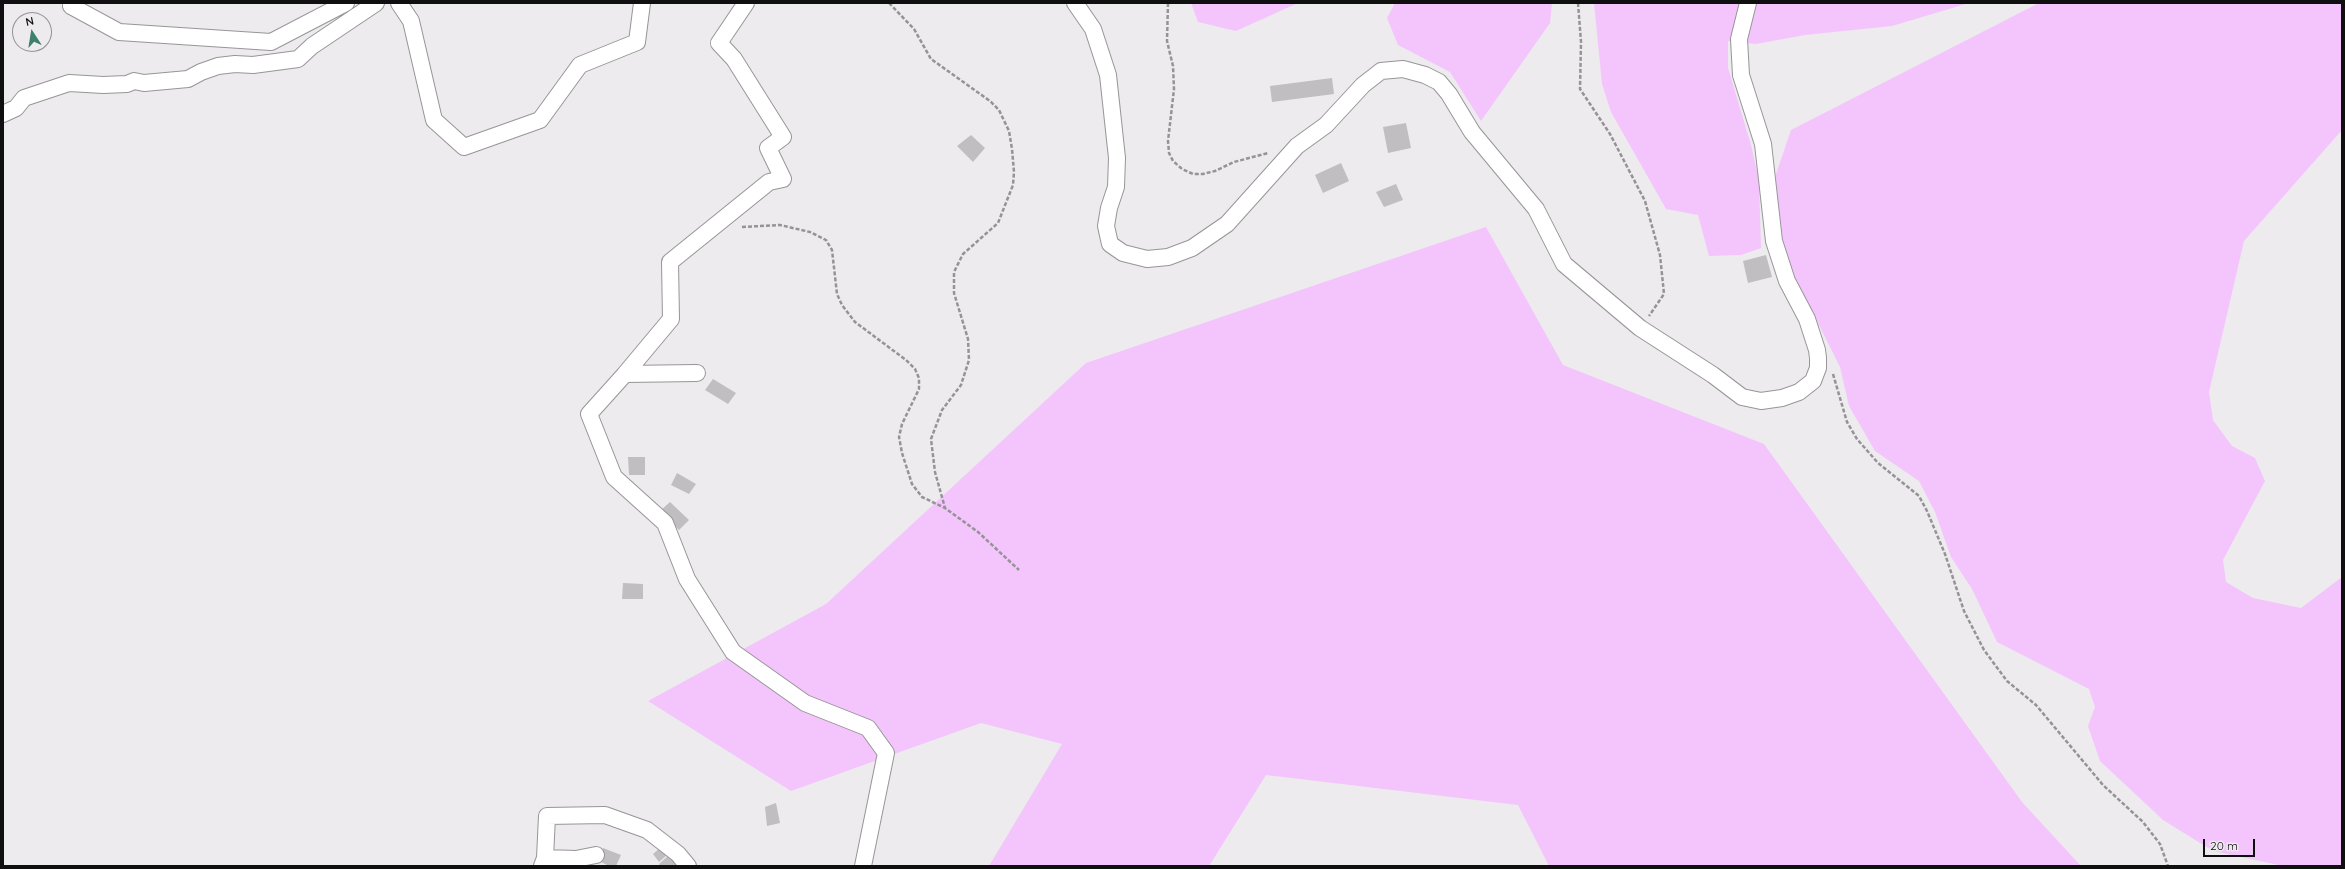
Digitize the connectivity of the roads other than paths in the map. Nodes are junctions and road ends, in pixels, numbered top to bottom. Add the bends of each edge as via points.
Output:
1 (73, 3) edge
2 (346, 3) edge
3 (376, 3) edge
4 (399, 3) edge
5 (642, 3) edge
6 (746, 3) edge
7 (1075, 3) edge
8 (1748, 3) edge
9 (3, 114) edge
10 (697, 372) dead end
11 (625, 374) junction
12 (596, 855) dead end
13 (543, 862) edge
14 (688, 866) edge
15 (863, 866) edge

1 - 2 street via 71,6 119,32 271,42
3 - 9 street via 298,58 253,65 218,66 188,79 103,85 69,83 24,98 16,108
4 - 5 street via 411,21 434,120 464,147 540,120 580,65 637,42
6 - 11 street via 719,42 734,59 783,137 768,148 783,179 769,182 670,262 671,319
7 - 8 street via 1093,29 1108,75 1117,158 1116,187 1106,226 1110,244 1123,253 1147,259 1168,257 1192,248 1227,224 1298,146 1326,125 1363,85 1381,71 1403,69 1439,82 1449,94 1472,132 1536,209 1564,264 1640,328 1742,397 1762,401 1799,392 1813,381 1818,368 1818,358 1807,319 1787,281 1774,241 1763,144 1741,75 1739,40
10 - 11 street
11 - 15 street via 589,414 614,476 665,523 687,579 733,652 805,703 868,728 886,752
12 - 13 street
13 - 14 street via 547,816 605,815 647,830 678,854

